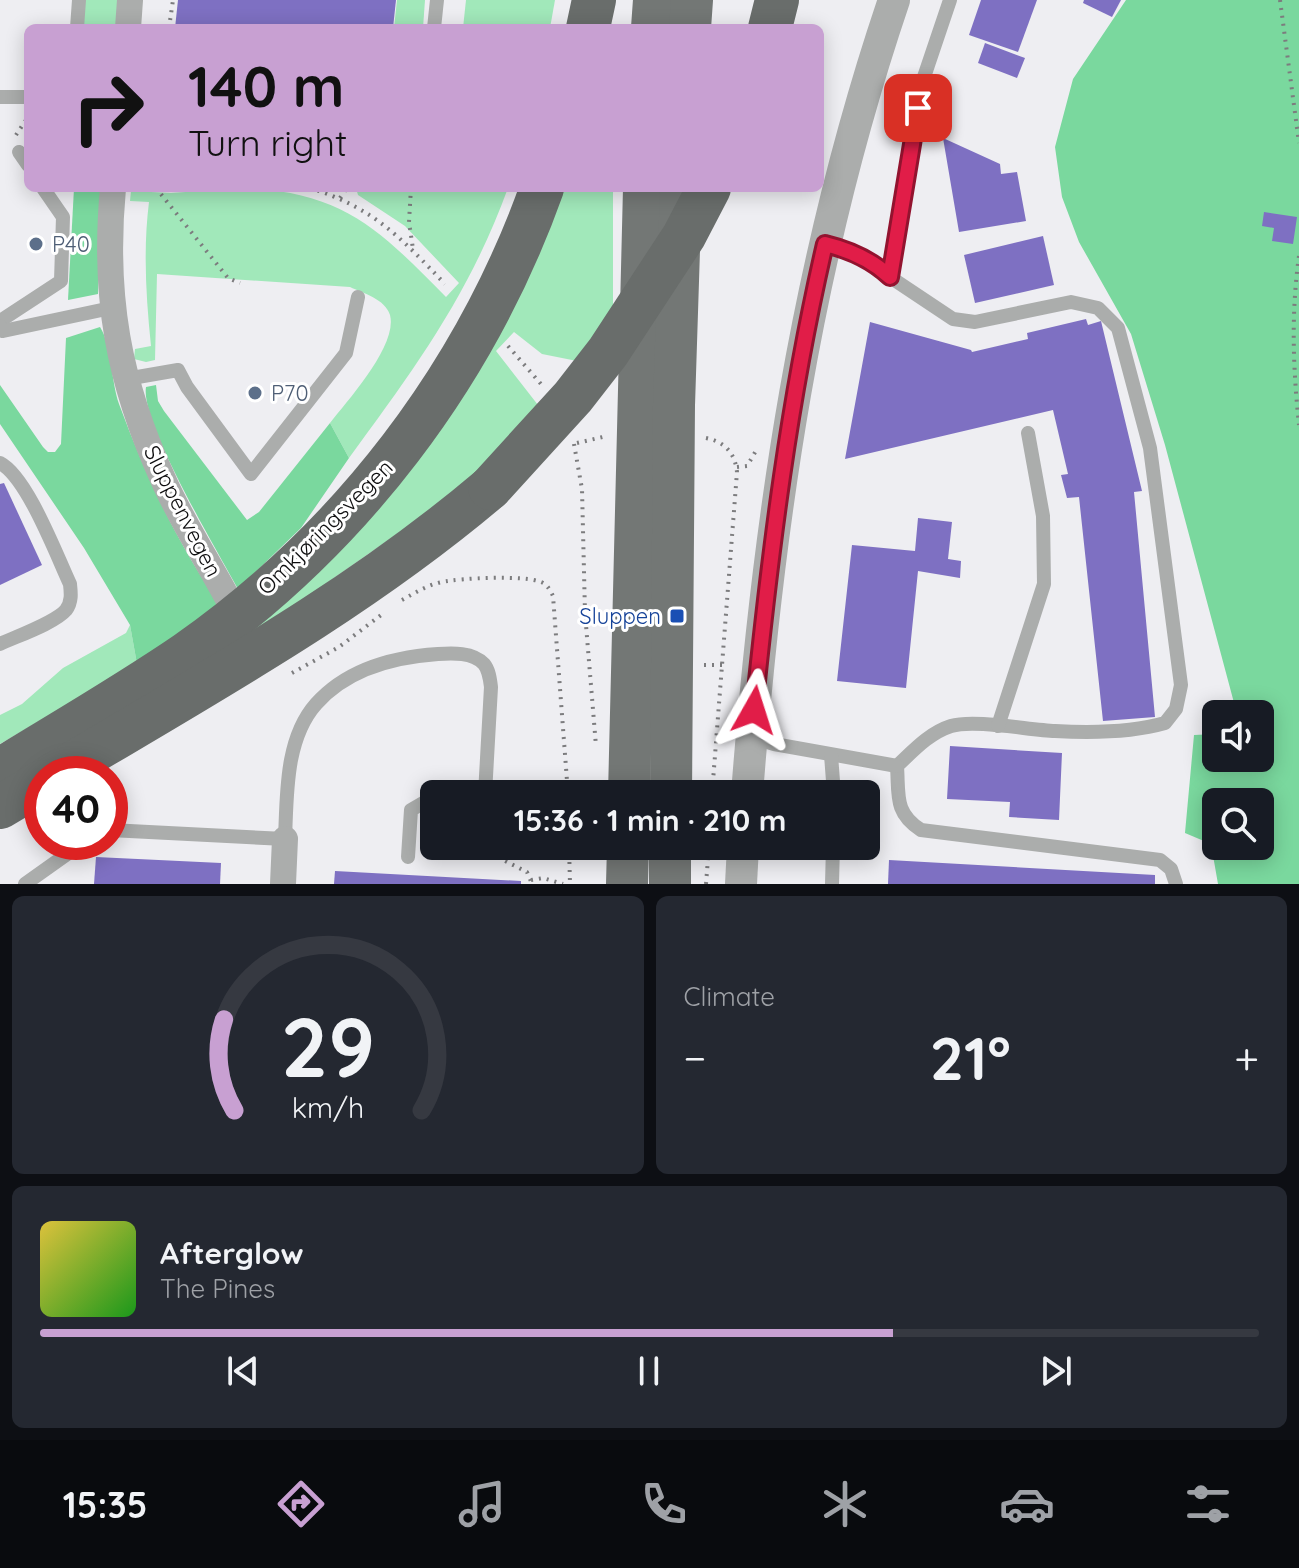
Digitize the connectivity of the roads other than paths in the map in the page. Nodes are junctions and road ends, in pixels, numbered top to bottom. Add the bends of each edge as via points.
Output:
1 (79, 0) edge
2 (130, 0) edge
3 (437, 0) edge
4 (654, 0) edge
5 (692, 0) edge
6 (777, 0) edge
7 (894, 0) edge
8 (950, 0) edge
9 (77, 24) edge
10 (128, 24) edge
11 (434, 24) edge
12 (652, 24) edge
13 (690, 24) edge
14 (771, 24) edge
15 (0, 97) edge
16 (24, 97) edge
17 (19, 152) dead end
18 (24, 159) edge
19 (46, 192) edge
20 (113, 192) edge
21 (541, 192) edge
22 (644, 192) edge
23 (681, 192) edge
24 (707, 192) edge
25 (825, 244) junction
26 (890, 277) junction
27 (358, 297) dead end
28 (111, 308) junction
29 (0, 324) edge
30 (126, 379) junction
31 (1028, 433) dead end
32 (0, 463) edge
33 (227, 597) dead end
34 (0, 644) edge
35 (998, 726) junction
36 (751, 737) junction
37 (831, 755) junction
38 (85, 756) edge
39 (897, 766) junction
40 (0, 770) edge
41 (486, 780) edge
42 (629, 780) edge
43 (671, 780) edge
44 (748, 780) edge
45 (833, 780) edge
46 (24, 793) edge
47 (420, 805) edge
48 (0, 807) edge
49 (128, 831) edge
50 (285, 839) junction
51 (408, 857) dead end
52 (59, 860) edge
53 (628, 860) edge
54 (670, 860) edge
55 (742, 860) edge
56 (833, 860) edge
57 (25, 884) edge
58 (283, 884) edge
59 (627, 884) edge
60 (670, 884) edge
61 (741, 884) edge
62 (832, 884) edge
63 (1176, 884) edge

1 - 9 lane
2 - 10 street
3 - 11 lane
4 - 12 main road
5 - 13 main road
6 - 14 highway
7 - 25 street via 859,107
8 - 26 lane via 923,80
15 - 16 lane
17 - 18 lane
19 - 29 lane via 63,217 61,281
20 - 28 street, Sluppenvegen
21 - 40 highway, Omkjøringsvegen via 489,314 453,375 362,495 295,564 188,652
22 - 42 main road
23 - 43 main road
24 - 38 highway, bridge via 608,352 490,488 355,591
25 - 26 lane via 877,264
25 - 36 street via 791,409
26 - 35 lane via 953,319 975,322 1071,302 1098,308 1118,328 1150,448 1181,685 1176,709 1165,723 1149,728 1055,731
27 - 30 lane via 346,353 251,474 178,370
28 - 29 lane via 3,331
28 - 30 street, Sluppenvegen
30 - 33 street, Sluppenvegen via 163,480
31 - 35 lane via 1043,516 1044,584
32 - 34 lane via 23,485 72,596 58,615
35 - 39 lane via 953,725 927,738
36 - 37 lane
36 - 44 street
37 - 39 lane
37 - 45 lane
39 - 63 lane via 899,807 906,821 921,830 1160,860 1171,869
41 - 50 lane via 491,687 483,662 449,653 402,657 369,667 335,686 315,705 293,755
46 - 48 highway
47 - 51 lane via 411,810
49 - 50 lane
50 - 58 street
52 - 57 lane
53 - 59 main road
54 - 60 main road
55 - 61 street
56 - 62 lane

